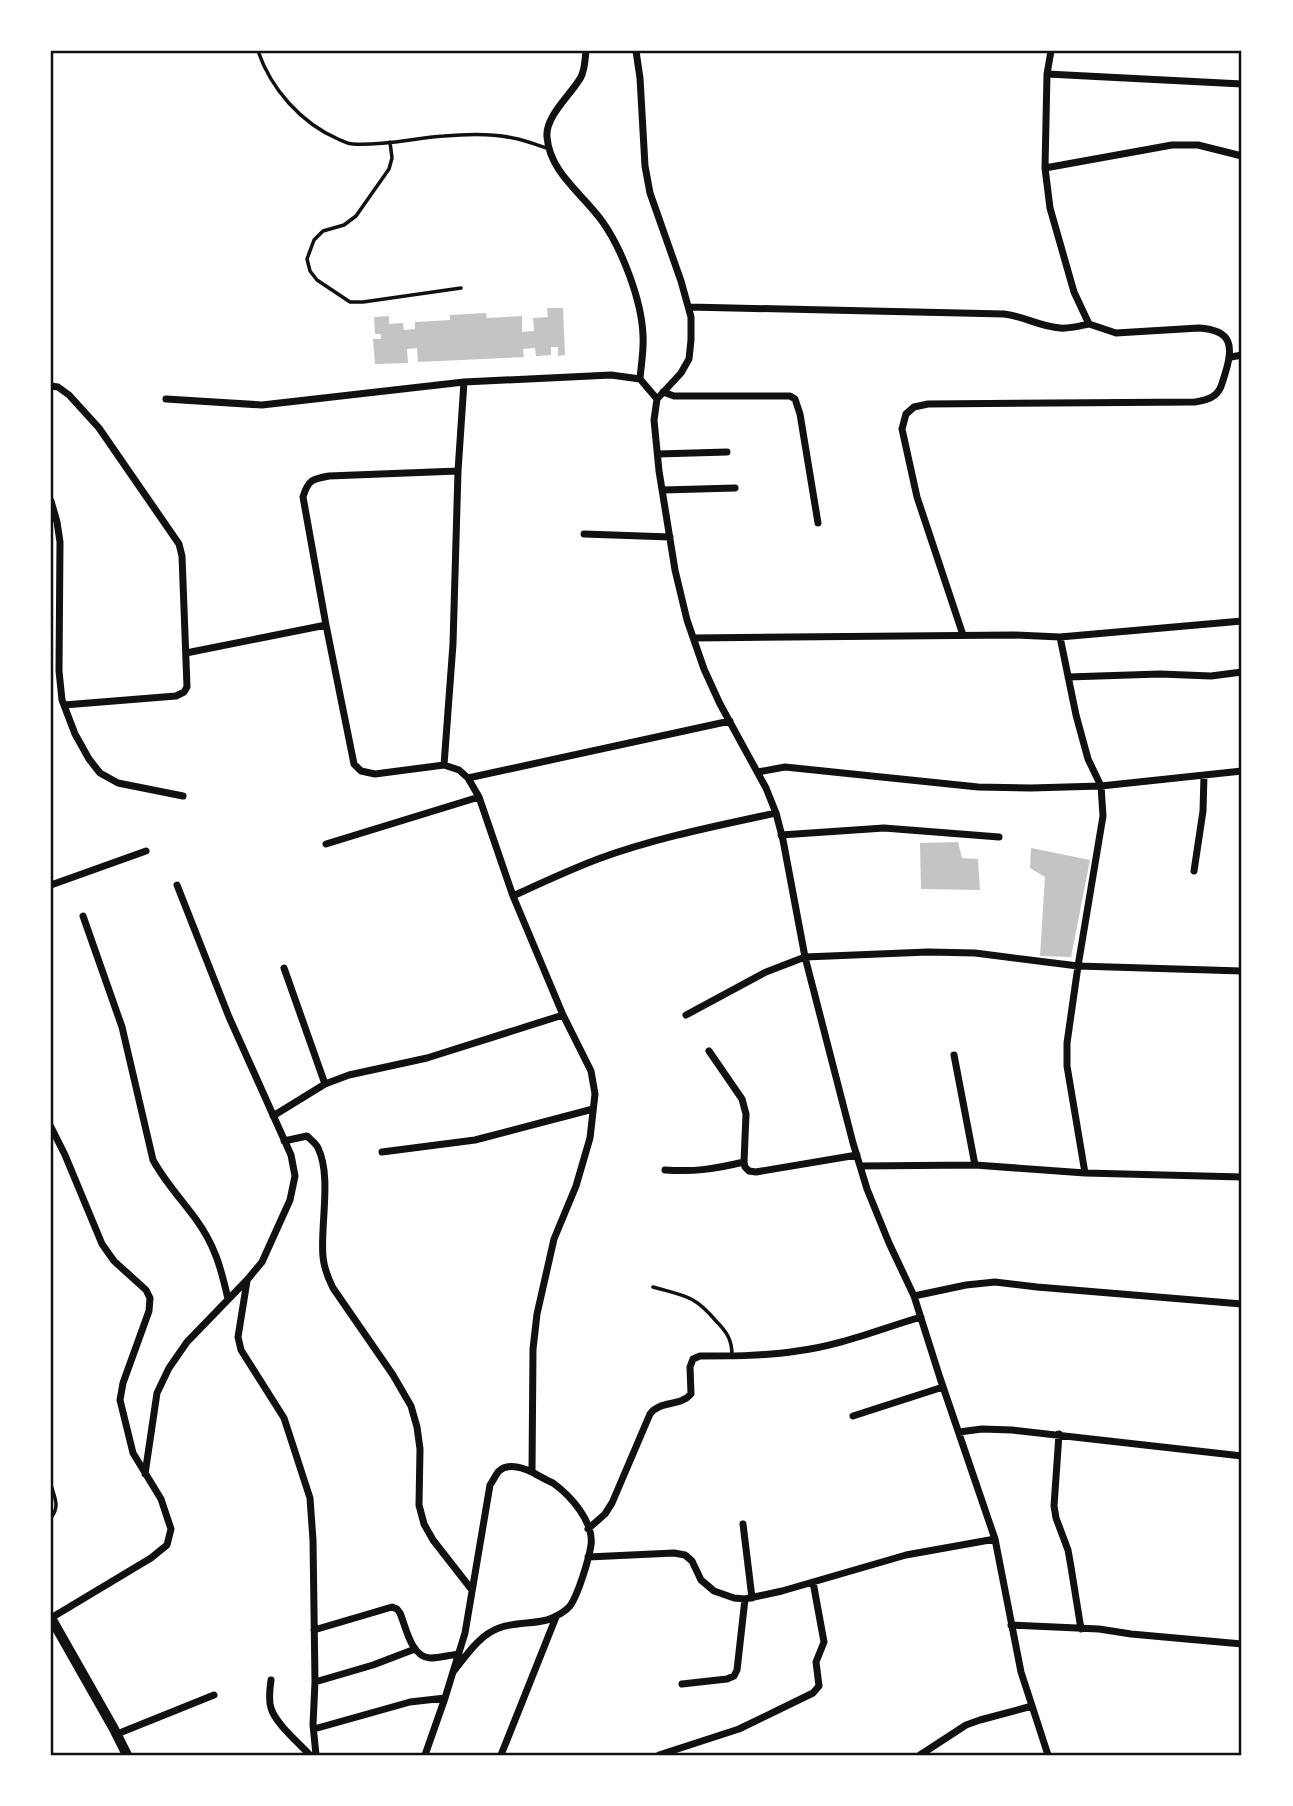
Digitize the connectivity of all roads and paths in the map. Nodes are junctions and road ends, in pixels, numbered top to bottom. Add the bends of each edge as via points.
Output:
1 (258, 51) edge
2 (586, 51) edge
3 (636, 51) edge
4 (1051, 51) edge
5 (1046, 74) junction
6 (1242, 84) edge
7 (390, 142) junction
8 (549, 149) junction
9 (1242, 156) edge
10 (1045, 168) junction
11 (461, 288) dead end
12 (689, 307) junction
13 (1089, 324) junction
14 (1242, 355) edge
15 (1231, 357) junction
16 (640, 379) junction
17 (464, 382) junction
18 (51, 386) edge
19 (663, 392) junction
20 (166, 399) dead end
21 (657, 399) junction
22 (727, 452) dead end
23 (658, 454) junction
24 (458, 471) junction
25 (735, 488) dead end
26 (663, 490) junction
27 (51, 501) edge
28 (818, 523) dead end
29 (584, 534) dead end
30 (670, 537) junction
31 (1242, 621) edge
32 (326, 625) junction
33 (963, 635) junction
34 (1060, 637) junction
35 (694, 638) junction
36 (186, 653) junction
37 (1242, 672) edge
38 (1068, 677) junction
39 (64, 705) junction
40 (730, 721) junction
41 (444, 765) junction
42 (1242, 771) edge
43 (758, 772) junction
44 (1204, 775) junction
45 (468, 778) junction
46 (1101, 786) junction
47 (183, 796) dead end
48 (479, 797) junction
49 (776, 813) junction
50 (781, 835) junction
51 (999, 837) dead end
52 (326, 844) dead end
53 (146, 851) dead end
54 (1194, 871) dead end
55 (177, 885) dead end
56 (51, 886) edge
57 (513, 895) junction
58 (83, 916) dead end
59 (805, 957) junction
60 (1078, 966) junction
61 (284, 968) dead end
62 (1242, 971) edge
63 (563, 1016) junction
64 (686, 1016) dead end
65 (709, 1051) dead end
66 (954, 1055) dead end
67 (325, 1084) junction
68 (593, 1109) junction
69 (273, 1116) junction
70 (51, 1127) edge
71 (284, 1141) junction
72 (382, 1152) dead end
73 (857, 1155) junction
74 (744, 1162) junction
75 (975, 1165) junction
76 (860, 1167) junction
77 (665, 1170) dead end
78 (1085, 1173) junction
79 (1242, 1177) edge
80 (247, 1280) junction
81 (653, 1287) dead end
82 (914, 1296) junction
83 (228, 1299) junction
84 (1242, 1304) edge
85 (921, 1317) junction
86 (732, 1356) junction
87 (943, 1387) junction
88 (853, 1416) dead end
89 (958, 1432) junction
90 (1059, 1434) junction
91 (1242, 1456) edge
92 (532, 1472) junction
93 (145, 1474) junction
94 (51, 1485) edge
95 (51, 1518) edge
96 (743, 1524) dead end
97 (588, 1529) junction
98 (995, 1539) junction
99 (588, 1557) junction
100 (813, 1582) junction
101 (472, 1590) junction
102 (749, 1599) junction
103 (556, 1616) junction
104 (51, 1618) edge
105 (1011, 1625) junction
106 (1081, 1629) junction
107 (314, 1630) junction
108 (1242, 1644) edge
109 (415, 1649) junction
110 (459, 1654) junction
111 (453, 1672) junction
112 (271, 1680) dead end
113 (315, 1682) junction
114 (682, 1684) dead end
115 (214, 1695) dead end
116 (445, 1698) junction
117 (1032, 1706) junction
118 (314, 1729) junction
119 (117, 1734) junction
120 (127, 1755) edge
121 (310, 1755) edge
122 (316, 1755) edge
123 (425, 1755) edge
124 (501, 1755) edge
125 (659, 1755) edge
126 (920, 1755) edge
127 (1048, 1755) edge

1 - 7 lane via 274,85 296,112 326,134 351,144
2 - 8 street via 582,75 551,119 546,133
3 - 12 street via 650,193
4 - 5 street
5 - 6 street
5 - 10 street
7 - 8 lane via 486,135
7 - 11 lane via 389,169 356,216 344,225 323,230 314,240 307,259 310,271 351,302
8 - 16 street via 564,179 613,238 628,273 643,336
9 - 10 street via 1198,145 1172,145
10 - 13 street via 1062,254
12 - 13 street via 1004,314 1058,328
12 - 19 street via 689,359
13 - 15 street via 1116,333 1211,329 1229,341
14 - 15 street
15 - 33 street via 1221,389 1211,398 1195,402 928,404 906,414 902,429 917,497
16 - 17 street via 611,375
16 - 21 street
17 - 20 street via 262,405
17 - 24 street
18 - 36 street via 69,395 99,428 179,544
19 - 21 street
19 - 28 street via 795,399
21 - 23 street
22 - 23 street
23 - 26 street
24 - 32 street via 329,476 306,486 303,497
24 - 41 street
25 - 26 street
26 - 30 street
27 - 39 street via 60,542 59,671
29 - 30 street
30 - 35 street
31 - 34 street
32 - 36 street
32 - 41 street via 354,764 374,774
33 - 34 street
33 - 35 street
34 - 38 street
35 - 40 street
36 - 39 street via 187,687 176,696
37 - 38 street
38 - 46 street via 1088,759
39 - 47 street via 75,734 100,773 118,783
40 - 43 street
40 - 45 street
41 - 45 street
42 - 44 street
43 - 46 street via 785,767 978,787
43 - 49 street
44 - 46 street
44 - 54 street
45 - 48 street
46 - 60 street via 1103,816
48 - 52 street
48 - 57 street
49 - 50 street
49 - 57 street via 669,836 597,859
50 - 51 street via 900,828
50 - 59 street
53 - 56 street
55 - 69 street
57 - 63 street
58 - 83 street via 122,1027 153,1160 211,1244
59 - 60 street via 975,953
59 - 64 street via 765,972
59 - 73 street
60 - 62 street
60 - 78 street via 1067,1066
61 - 67 street
63 - 67 street
63 - 68 street via 591,1071
65 - 74 street via 742,1099 746,1114
66 - 75 street
67 - 69 street
68 - 72 street via 475,1140
68 - 92 street via 590,1138 554,1239 537,1314
69 - 71 street
70 - 93 street via 102,1244 150,1298 120,1400 133,1453
71 - 80 street via 295,1176 289,1200 262,1262
71 - 101 street via 307,1136 318,1145 323,1160 326,1273 411,1406 420,1449 419,1505 424,1524
73 - 74 street via 755,1172
73 - 76 street
74 - 77 street via 698,1171
75 - 76 street
75 - 78 street
76 - 82 street
78 - 79 street
80 - 83 street
80 - 107 street via 238,1337 241,1350 284,1419 310,1498
81 - 86 lane via 704,1306 727,1332
82 - 84 street via 995,1282
82 - 85 street
83 - 93 street via 187,1342 157,1393
85 - 86 street via 828,1345
85 - 87 street
86 - 97 street via 693,1359 691,1394 650,1414 612,1503
87 - 88 street
87 - 89 street
89 - 90 street
89 - 98 street
90 - 91 street
90 - 106 street via 1054,1506
92 - 97 street via 568,1497
92 - 101 street via 509,1467 499,1471 490,1485
93 - 104 street via 171,1530 167,1545
94 - 95 lane via 56,1503
96 - 102 street
97 - 99 street
98 - 100 street via 906,1555
98 - 105 street
99 - 102 street via 685,1555 714,1591
99 - 103 street via 573,1600
100 - 102 street
100 - 125 street via 824,1642 816,1662 817,1690 738,1729
101 - 110 street
102 - 114 street via 734,1676
103 - 111 street via 488,1633
103 - 124 street
104 - 119 street
105 - 106 street
105 - 117 street
106 - 108 street
107 - 109 street via 392,1607 400,1613
107 - 113 street
109 - 110 street via 428,1658
109 - 113 street
110 - 111 street
111 - 116 street
112 - 121 street via 271,1709
113 - 118 street
115 - 119 street
116 - 118 street via 410,1702
116 - 123 street
117 - 126 street via 966,1725
117 - 127 street
118 - 122 street
119 - 120 street

